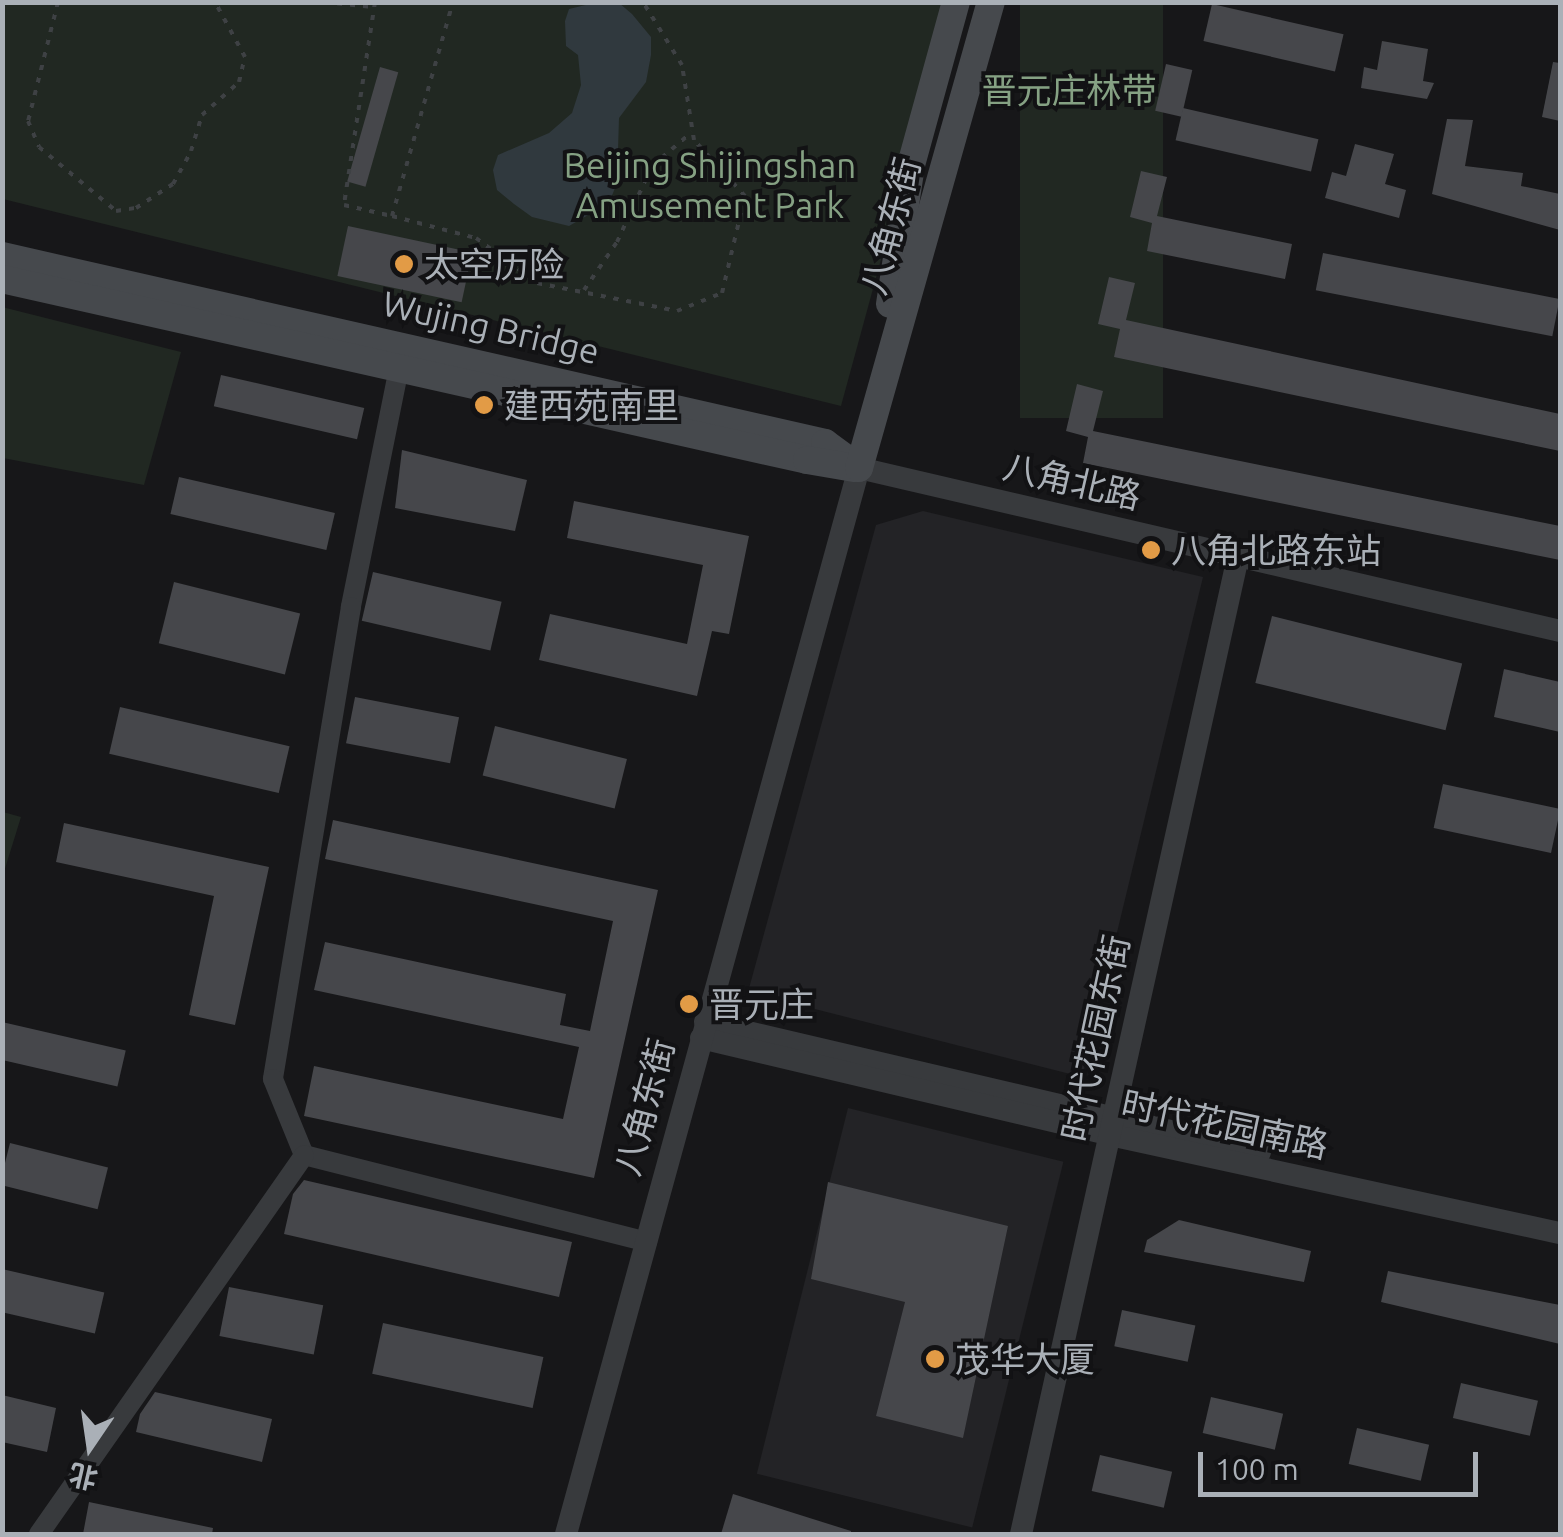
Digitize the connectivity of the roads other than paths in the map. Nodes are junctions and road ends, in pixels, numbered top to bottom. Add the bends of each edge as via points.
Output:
1 (956, 2) edge
2 (973, 2) edge
3 (991, 2) edge
4 (2, 256) edge
5 (2, 279) edge
6 (890, 304) junction
7 (400, 368) junction
8 (859, 468) junction
9 (1238, 556) junction
10 (1560, 631) edge
11 (703, 1030) junction
12 (1112, 1126) junction
13 (304, 1155) junction
14 (1560, 1222) edge
15 (1560, 1233) edge
16 (648, 1242) junction
17 (38, 1534) edge
18 (566, 1534) edge
19 (1021, 1534) edge

1 - 6 main road via 911,166
2 - 6 main road, 八角东街
3 - 8 main road, 八角东街
4 - 8 main road, Wujing Bridge via 825,444
5 - 7 main road, Wujing Bridge
6 - 8 main road, 八角东街 via 860,413
7 - 8 main road, Wujing Bridge
7 - 13 street via 350,608 274,1080
8 - 9 street, 八角北路
8 - 11 street, 八角东街
9 - 10 street, 八角北路
9 - 12 street, 时代花园东街
11 - 12 street, 时代花园南路
11 - 16 street, 八角东街
12 - 14 street, 时代花园南路
12 - 15 street, 时代花园南路
12 - 19 street, 时代花园东街
13 - 16 street
13 - 17 street
16 - 18 street, 八角东街

